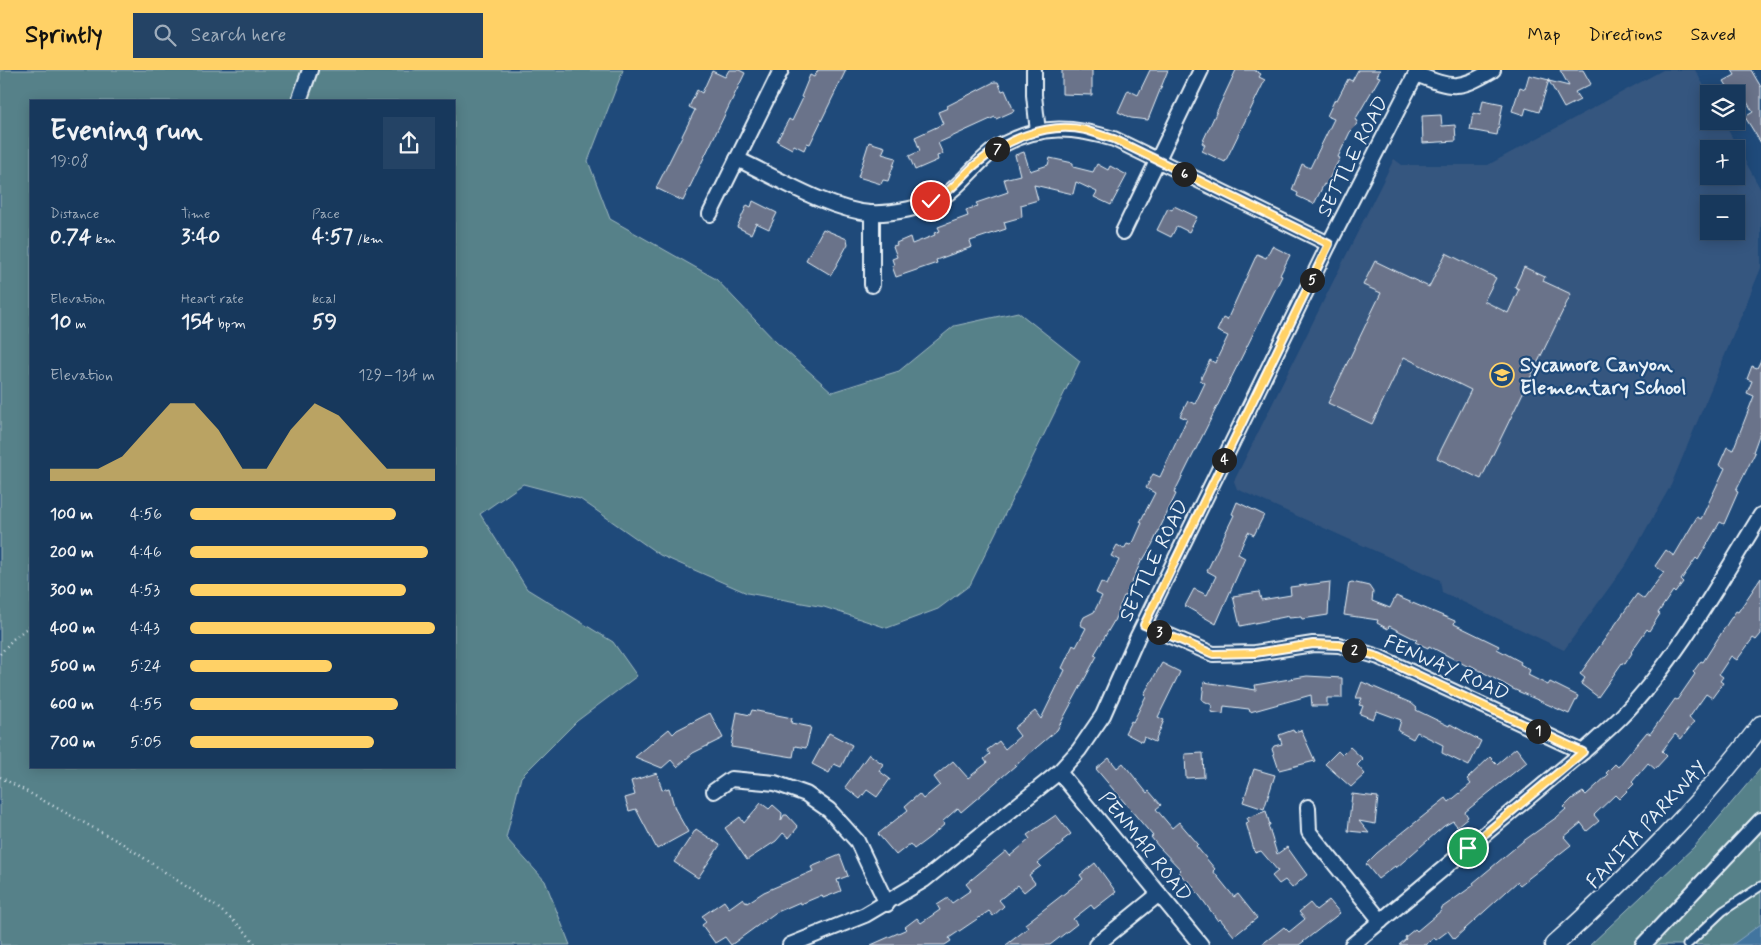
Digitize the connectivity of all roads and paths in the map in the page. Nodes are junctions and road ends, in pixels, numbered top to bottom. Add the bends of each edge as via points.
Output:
1 (310, 70) edge
2 (781, 70) edge
3 (1034, 70) edge
4 (1201, 70) edge
5 (1494, 70) edge
6 (1417, 72) edge
7 (299, 100) edge
8 (1038, 132) junction
9 (737, 159) junction
10 (1156, 160) junction
11 (872, 213) junction
12 (710, 214) dead end
13 (1123, 232) dead end
14 (1329, 244) junction
15 (872, 285) dead end
16 (1761, 515) edge
17 (1144, 625) junction
18 (30, 626) edge
19 (0, 654) edge
20 (1761, 725) edge
21 (1583, 752) junction
22 (1059, 772) junction
23 (0, 777) edge
24 (714, 790) dead end
25 (1308, 806) dead end
26 (1761, 820) edge
27 (1761, 886) edge
28 (1159, 894) junction
29 (887, 904) junction
30 (1381, 921) junction
31 (256, 945) edge
32 (790, 945) edge
33 (1096, 945) edge
34 (1201, 945) edge
35 (1352, 945) edge
36 (1554, 945) edge
37 (1643, 945) edge
38 (1687, 945) edge

1 - 7 street
2 - 9 street
3 - 8 street
4 - 10 street
5 - 6 street via 1472,82 1454,86
6 - 14 street, SETTLE ROAD
8 - 10 street via 1083,130 1114,139
8 - 11 street via 1003,144 944,196 902,210
9 - 11 street via 839,207
9 - 12 street
10 - 13 street
10 - 14 street
11 - 15 street
14 - 17 street, SETTLE ROAD
16 - 21 street via 1710,600 1648,685 1620,718
17 - 21 street, FENWAY ROAD via 1213,654 1255,653 1313,644 1339,645 1379,657
17 - 22 street, SETTLE ROAD via 1103,714 1079,750
18 - 19 path
20 - 36 street, FANITA PARKWAY via 1662,843
21 - 30 street
22 - 28 street, PENMAR ROAD
22 - 29 street, SETTLE ROAD via 953,860
23 - 31 path via 123,844 217,907
24 - 29 street via 731,779 775,783 806,794 829,810 857,840
25 - 30 street via 1309,832
26 - 37 street
27 - 38 lane via 1723,911
28 - 33 street
28 - 34 street, PENMAR ROAD
29 - 32 street, SETTLE ROAD
30 - 35 street

